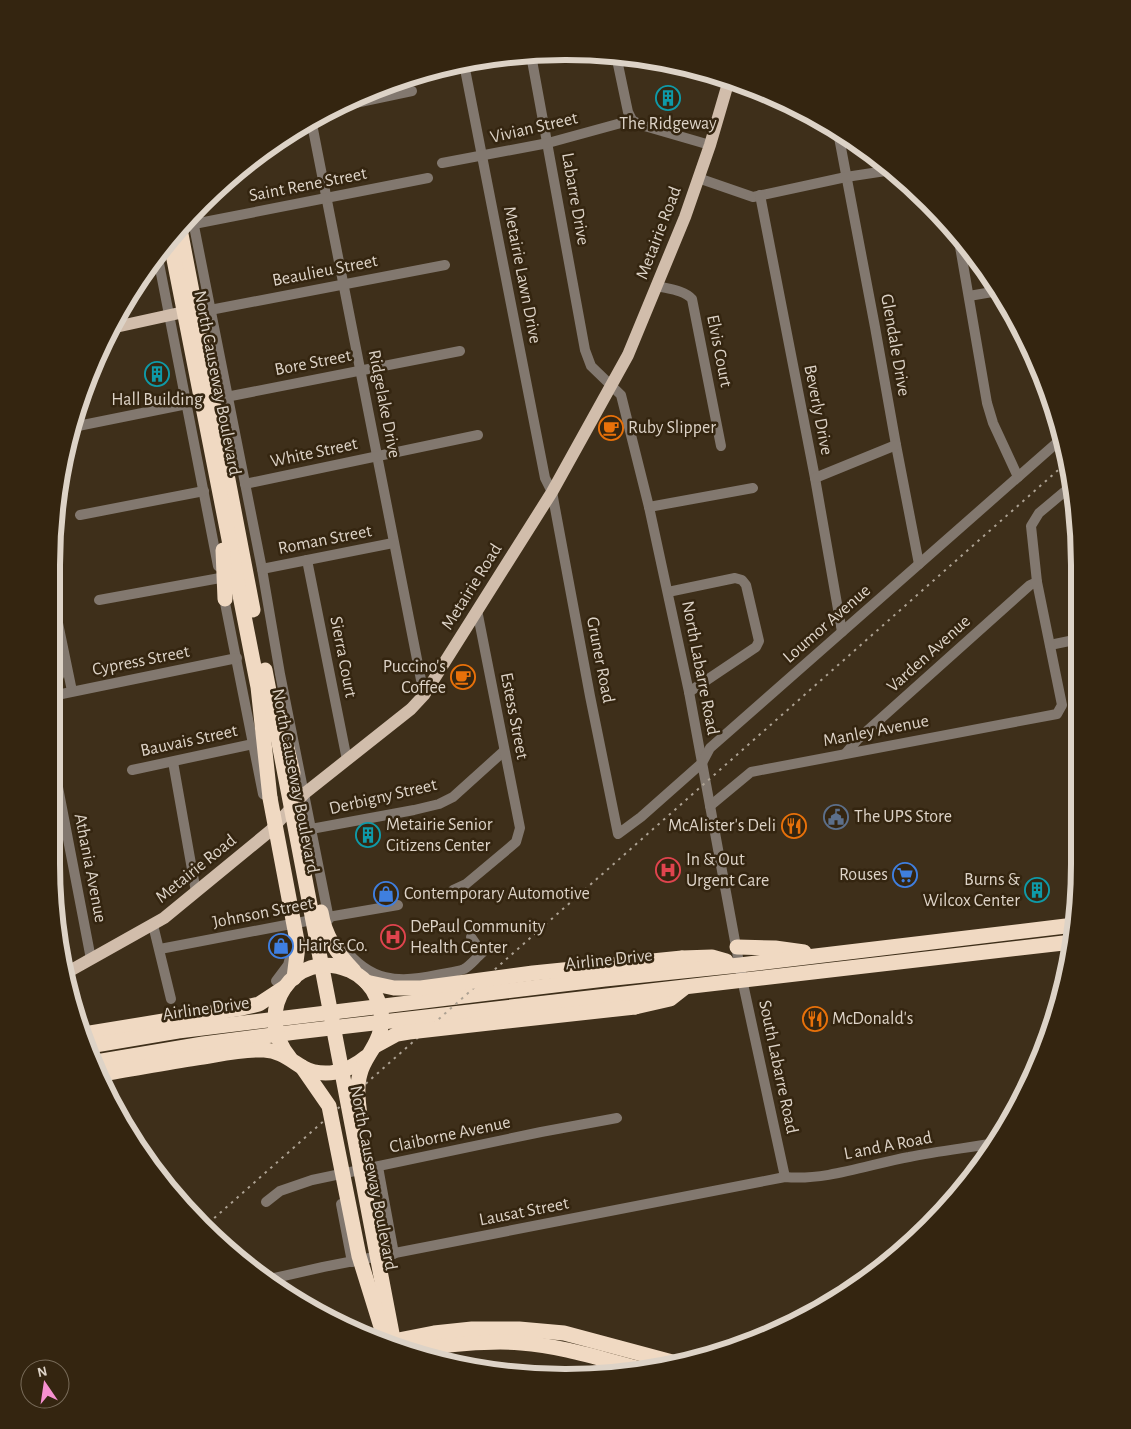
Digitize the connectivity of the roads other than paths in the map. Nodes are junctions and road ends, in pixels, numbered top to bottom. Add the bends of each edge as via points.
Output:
1 (532, 61) edge
2 (618, 63) edge
3 (465, 70) edge
4 (727, 87) edge
5 (412, 91) dead end
6 (367, 100) edge
7 (632, 120) junction
8 (313, 128) edge
9 (840, 141) edge
10 (548, 143) junction
11 (710, 146) junction
12 (482, 156) junction
13 (442, 164) dead end
14 (882, 171) edge
15 (846, 177) junction
16 (428, 178) dead end
17 (698, 178) junction
18 (760, 195) junction
19 (327, 198) junction
20 (195, 222) edge
21 (189, 228) edge
22 (187, 229) edge
23 (178, 241) edge
24 (172, 248) edge
25 (961, 250) edge
26 (185, 257) junction
27 (159, 265) edge
28 (445, 265) dead end
29 (344, 284) junction
30 (657, 286) junction
31 (990, 292) edge
32 (192, 293) junction
33 (969, 296) junction
34 (210, 310) junction
35 (184, 312) junction
36 (169, 316) junction
37 (121, 326) edge
38 (460, 351) dead end
39 (361, 370) junction
40 (611, 384) junction
41 (207, 401) junction
42 (80, 426) edge
43 (478, 435) dead end
44 (896, 444) junction
45 (1056, 444) edge
46 (721, 446) dead end
47 (378, 456) junction
48 (1018, 477) junction
49 (815, 478) junction
50 (245, 484) junction
51 (753, 488) dead end
52 (1065, 490) edge
53 (204, 491) junction
54 (552, 492) junction
55 (649, 507) junction
56 (80, 515) dead end
57 (226, 526) junction
58 (393, 543) junction
59 (307, 560) junction
60 (919, 564) junction
61 (262, 569) junction
62 (220, 578) junction
63 (1037, 582) junction
64 (668, 592) junction
65 (225, 599) junction
66 (99, 600) dead end
67 (477, 610) junction
68 (842, 632) junction
69 (60, 635) edge
70 (1071, 641) edge
71 (1050, 645) junction
72 (64, 656) junction
73 (237, 658) junction
74 (60, 672) edge
75 (261, 678) junction
76 (72, 691) junction
77 (689, 692) junction
78 (60, 694) edge
79 (424, 695) junction
80 (254, 744) junction
81 (504, 752) junction
82 (846, 753) junction
83 (346, 760) junction
84 (172, 762) junction
85 (702, 762) junction
86 (132, 770) dead end
87 (305, 793) junction
88 (60, 799) edge
89 (710, 806) junction
90 (312, 829) junction
91 (270, 831) junction
92 (618, 834) joint
93 (454, 890) dead end
94 (196, 892) junction
95 (398, 905) dead end
96 (328, 917) junction
97 (153, 924) junction
98 (289, 925) junction
99 (1067, 926) edge
100 (471, 937) dead end
101 (947, 940) junction
102 (1064, 943) edge
103 (736, 947) junction
104 (160, 949) junction
105 (817, 956) junction
106 (91, 959) junction
107 (902, 962) junction
108 (72, 970) edge
109 (741, 972) junction
110 (362, 978) junction
111 (285, 982) junction
112 (685, 987) junction
113 (171, 999) dead end
114 (91, 1037) edge
115 (91, 1038) edge
116 (370, 1051) junction
117 (100, 1061) edge
118 (296, 1062) junction
119 (106, 1073) edge
120 (617, 1118) dead end
121 (986, 1145) edge
122 (378, 1167) junction
123 (336, 1176) junction
124 (785, 1177) junction
125 (266, 1202) dead end
126 (394, 1254) junction
127 (352, 1262) junction
128 (276, 1278) edge
129 (387, 1336) edge
130 (388, 1337) edge
131 (388, 1337) edge
132 (388, 1337) edge
133 (391, 1338) edge
134 (427, 1349) edge
135 (662, 1359) edge
136 (627, 1365) edge

1 - 10 street, Labarre Drive
2 - 7 street
3 - 12 street, Metairie Lawn Drive
4 - 11 main road, Metairie Road
5 - 6 street
7 - 10 street, Vivian Street
7 - 11 street
8 - 19 street, Ridgelake Drive
9 - 15 street, Glendale Drive
10 - 12 street, Vivian Street
10 - 40 street, Labarre Drive via 585,350 591,366
11 - 17 main road, Metairie Road
12 - 13 street, Vivian Street
12 - 54 street, Metairie Lawn Drive via 546,478
14 - 15 street
15 - 18 street
15 - 44 street, Glendale Drive
16 - 19 street, Saint Rene Street
17 - 18 street via 750,197
17 - 30 main road, Metairie Road
18 - 49 street, Beverly Drive
19 - 20 street, Saint Rene Street
19 - 29 street, Ridgelake Drive
21 - 34 street, North Causeway Boulevard
22 - 26 highway, North Causeway Boulevard
23 - 26 main road
24 - 35 highway, North Causeway Boulevard
25 - 33 street
26 - 32 highway, North Causeway Boulevard
27 - 36 street, North Causeway Boulevard
28 - 29 street, Beaulieu Street
29 - 34 street, Beaulieu Street
29 - 39 street, Ridgelake Drive
30 - 40 main road, Metairie Road via 628,355
30 - 46 street, Elvis Court via 692,299
31 - 33 street
32 - 35 main road via 192,303
32 - 41 highway, North Causeway Boulevard
33 - 48 street via 990,413
34 - 41 street, North Causeway Boulevard
35 - 36 main road
35 - 41 highway, North Causeway Boulevard
36 - 37 main road
36 - 41 street, North Causeway Boulevard
38 - 39 street, Bore Street
39 - 41 street, Bore Street
39 - 47 street, Ridgelake Drive
40 - 54 main road, Metairie Road
40 - 55 street, North Labarre Road via 621,395
41 - 42 street, Bore Street
41 - 50 street, North Causeway Boulevard
41 - 53 street, North Causeway Boulevard
41 - 57 highway, North Causeway Boulevard
41 - 75 highway, North Causeway Boulevard
43 - 47 street, White Street
44 - 49 street
44 - 60 street, Glendale Drive
45 - 48 street, Loumor Avenue
47 - 50 street, White Street
47 - 58 street, Ridgelake Drive
48 - 60 street, Loumor Avenue
49 - 68 street, Beverly Drive
50 - 61 street, North Causeway Boulevard
51 - 55 street
52 - 63 street via 1039,513 1031,526
53 - 56 street
53 - 62 street, North Causeway Boulevard
54 - 67 main road, Metairie Road
54 - 92 street, Gruner Road
55 - 64 street, North Labarre Road
57 - 65 highway via 223,550
57 - 75 highway, North Causeway Boulevard
58 - 59 street, Roman Street
58 - 79 street, Ridgelake Drive
59 - 61 street, Roman Street
59 - 83 street, Sierra Court
60 - 68 street, Loumor Avenue
61 - 87 street, North Causeway Boulevard
62 - 65 street, North Causeway Boulevard
62 - 66 street
63 - 71 street
63 - 82 street, Varden Avenue via 865,732
64 - 77 street, North Labarre Road
64 - 77 street via 735,578 742,580 746,584 759,642
65 - 73 street, North Causeway Boulevard
67 - 79 main road, Metairie Road
67 - 81 street, Estess Street
68 - 85 street, Loumor Avenue via 710,748
69 - 72 street
70 - 71 street
71 - 82 street, Manley Avenue via 1062,705 1058,712
72 - 74 street
72 - 76 street
73 - 76 street, Cypress Street
73 - 80 street, North Causeway Boulevard
75 - 110 highway, bridge via 293,773 326,932 339,955
75 - 111 highway, bridge via 270,798 298,946
75 - 130 highway, North Causeway Boulevard, bridge via 359,1156
75 - 131 highway, North Causeway Boulevard, bridge via 350,1158
76 - 78 street, Cypress Street
77 - 85 street, North Labarre Road
79 - 83 main road, Metairie Road via 411,710
80 - 84 street, Bauvais Street
80 - 91 street, North Causeway Boulevard
81 - 90 street, Derbigny Street via 453,797 439,804
81 - 93 street, Estess Street via 520,828 516,842 466,884
82 - 89 street, Manley Avenue via 751,772
83 - 87 main road, Metairie Road
84 - 86 street, Bauvais Street
84 - 94 street
85 - 89 street, North Labarre Road
85 - 92 street, Loumor Avenue via 641,818
87 - 90 street, North Causeway Boulevard
87 - 91 main road, Metairie Road
88 - 106 street, Athania Avenue
89 - 103 street, North Labarre Road
90 - 96 street, North Causeway Boulevard
91 - 94 main road, Metairie Road
91 - 98 street, North Causeway Boulevard
94 - 97 main road, Metairie Road
95 - 96 street, Johnson Street
96 - 98 street, Johnson Street
96 - 100 street, North Causeway Boulevard via 342,945 358,964 387,978 400,980 464,969 482,953
97 - 104 street
97 - 106 main road, Metairie Road
98 - 104 street, Johnson Street
98 - 111 street, North Causeway Boulevard via 291,954
99 - 101 highway, Airline Drive
101 - 105 highway, Airline Drive
101 - 107 highway via 948,947 941,952
102 - 107 highway, Airline Drive
103 - 105 highway via 803,951
103 - 109 street, North Labarre Road
104 - 113 street
105 - 109 highway, Airline Drive
106 - 108 main road, Metairie Road
107 - 109 highway, Airline Drive
109 - 110 highway, bridge via 712,957 533,973 421,988 394,988
109 - 112 highway, Airline Drive
109 - 115 highway, Airline Drive via 604,978 187,1030
109 - 124 street, South Labarre Road
110 - 111 highway, bridge via 341,967 321,966
110 - 116 highway, bridge via 375,994 380,1008 380,1031
111 - 114 highway via 259,1004
111 - 118 highway, bridge via 276,1004 274,1023 279,1042
112 - 116 highway, bridge via 670,999 635,1007 397,1034
112 - 117 highway, Airline Drive via 278,1034
116 - 118 highway, bridge via 357,1064 336,1072 318,1072
116 - 132 highway, bridge via 360,1073 358,1104 386,1255
118 - 119 highway via 279,1052 264,1050 217,1054
118 - 129 highway, bridge via 329,1106 359,1256
120 - 122 street, Claiborne Avenue
121 - 124 street, L and A Road via 844,1172
122 - 123 street, Claiborne Avenue
122 - 126 street
123 - 125 street, Claiborne Avenue via 280,1190
123 - 127 street
124 - 126 street, Lausat Street
126 - 127 street, Lausat Street
127 - 128 street, Lausat Street
133 - 135 highway via 472,1329 519,1329 564,1333
134 - 136 highway via 519,1342

